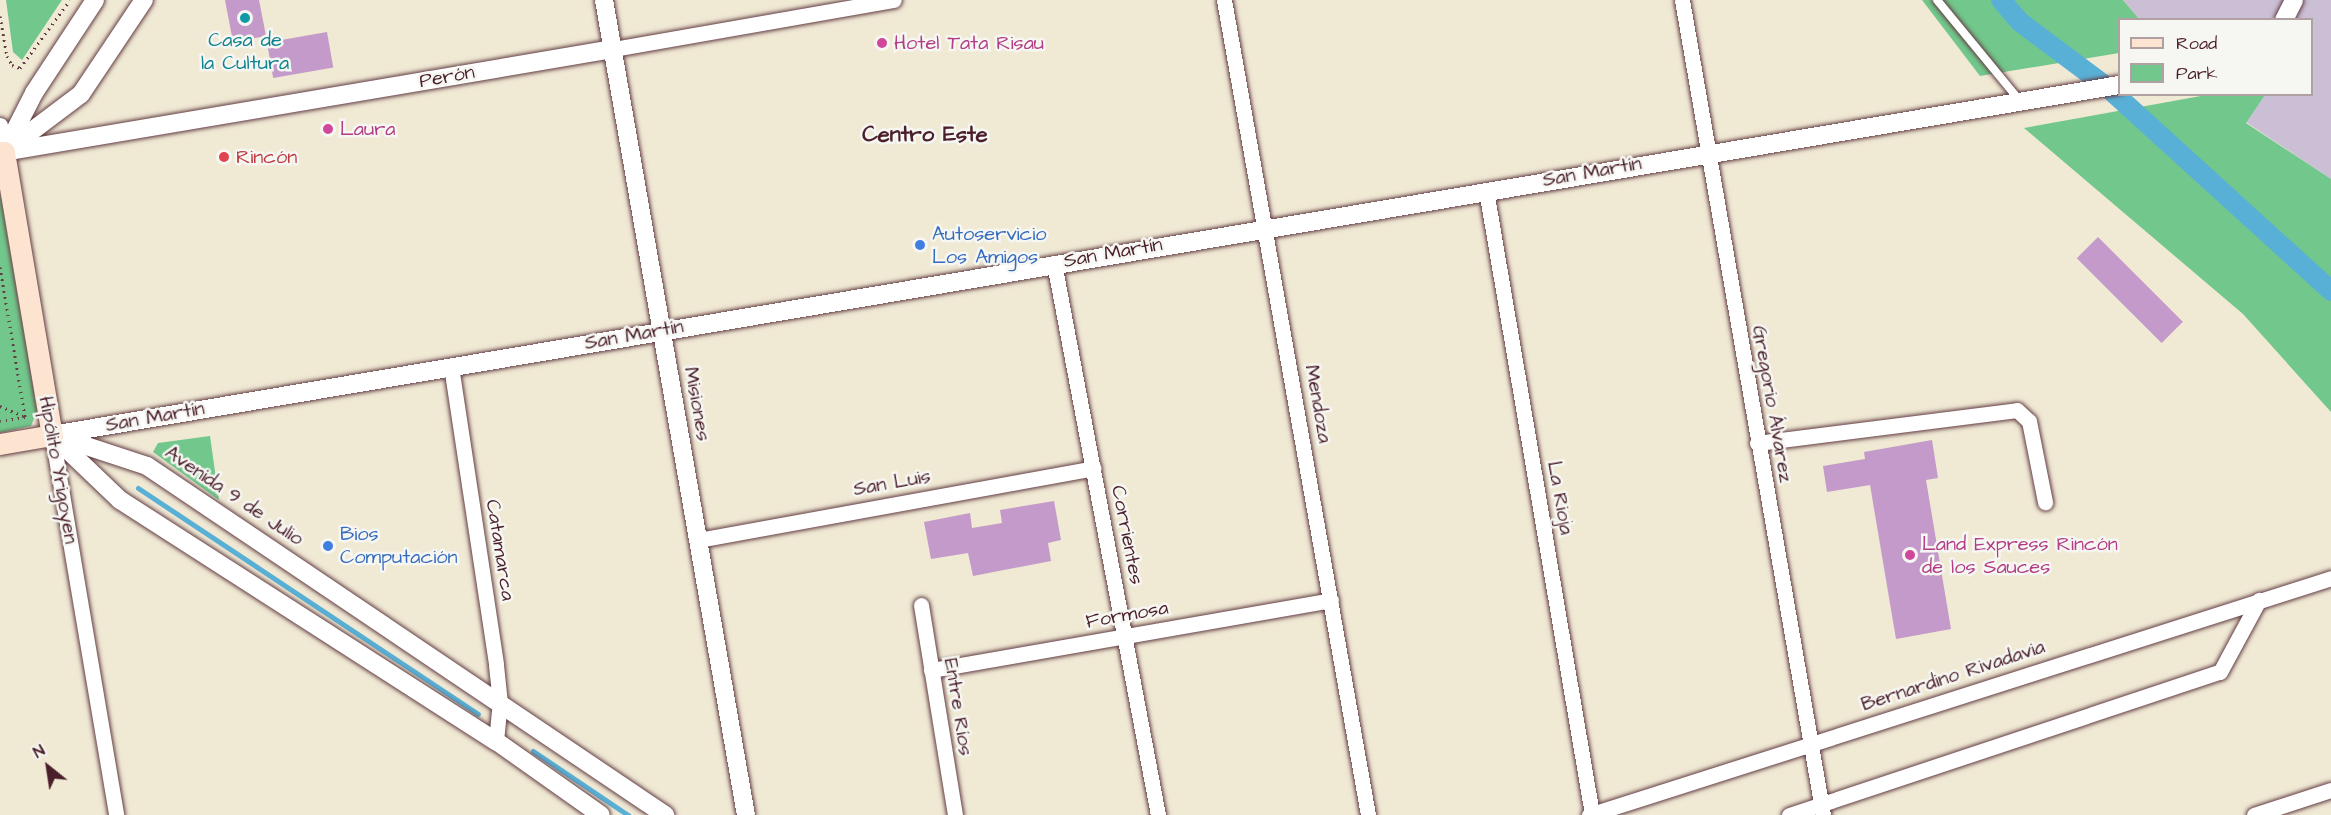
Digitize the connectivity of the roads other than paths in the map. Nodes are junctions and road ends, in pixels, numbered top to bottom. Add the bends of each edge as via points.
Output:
1 (95, 0) edge
2 (144, 0) edge
3 (604, 0) edge
4 (894, 0) edge
5 (1224, 0) edge
6 (1682, 0) edge
7 (1936, 0) edge
8 (2294, 0) edge
9 (2285, 18) edge
10 (613, 49) junction
11 (2118, 85) edge
12 (2019, 100) junction
13 (0, 125) edge
14 (2, 152) edge
15 (1708, 152) junction
16 (1486, 190) junction
17 (1266, 226) junction
18 (1054, 263) junction
19 (662, 330) junction
20 (451, 366) junction
21 (52, 435) junction
22 (1757, 443) junction
23 (0, 444) edge
24 (1093, 468) junction
25 (2045, 502) dead end
26 (698, 540) junction
27 (2331, 578) edge
28 (1331, 600) junction
29 (2259, 600) junction
30 (921, 605) dead end
31 (1124, 637) junction
32 (931, 670) junction
33 (500, 701) junction
34 (496, 741) junction
35 (1808, 744) junction
36 (2331, 790) edge
37 (1822, 810) edge
38 (1591, 814) edge
39 (116, 815) edge
40 (602, 815) edge
41 (665, 815) edge
42 (746, 815) edge
43 (955, 815) edge
44 (1158, 815) edge
45 (1368, 815) edge
46 (1789, 815) edge
47 (2254, 815) edge

1 - 14 street via 34,93
2 - 14 street via 81,94
3 - 10 street, Misiones
4 - 10 street, Perón
5 - 17 street, Mendoza
6 - 15 street, Gregorio Álvarez
7 - 12 lane
8 - 9 street
10 - 14 street, Perón
10 - 19 street, Misiones
11 - 12 street, San Martín
12 - 15 street, San Martín
13 - 14 street, Hipólito Yrigoyen
14 - 21 main road, Hipólito Yrigoyen
15 - 16 street, San Martín
15 - 22 street, Gregorio Álvarez
16 - 17 street, San Martín
16 - 38 street, La Rioja
17 - 18 street, San Martín
17 - 28 street, Mendoza
18 - 19 street, San Martín
18 - 24 street, Corrientes
19 - 20 street, San Martín
19 - 26 street, Misiones
20 - 21 street, San Martín
20 - 33 street, Catamarca
21 - 23 main road, San Martín
21 - 33 street, Avenida 9 de Julio via 147,466
21 - 34 street via 120,500
21 - 39 street, Hipólito Yrigoyen
22 - 25 street via 2017,410 2030,421
22 - 35 street, Gregorio Álvarez
24 - 26 street, San Luis
24 - 31 street, Corrientes
26 - 42 street, Misiones
27 - 29 street, Bernardino Rivadavia
28 - 31 street, Formosa
28 - 45 street, Mendoza
29 - 35 street, Bernardino Rivadavia
29 - 37 street via 2220,672
30 - 32 street, Entre Ríos
31 - 32 street, Formosa
31 - 44 street, Corrientes
32 - 43 street, Entre Ríos
33 - 34 street, Catamarca
33 - 41 street, Avenida 9 de Julio
34 - 40 street
35 - 37 street, Gregorio Álvarez
35 - 38 street, Bernardino Rivadavia
36 - 47 street
37 - 46 street

